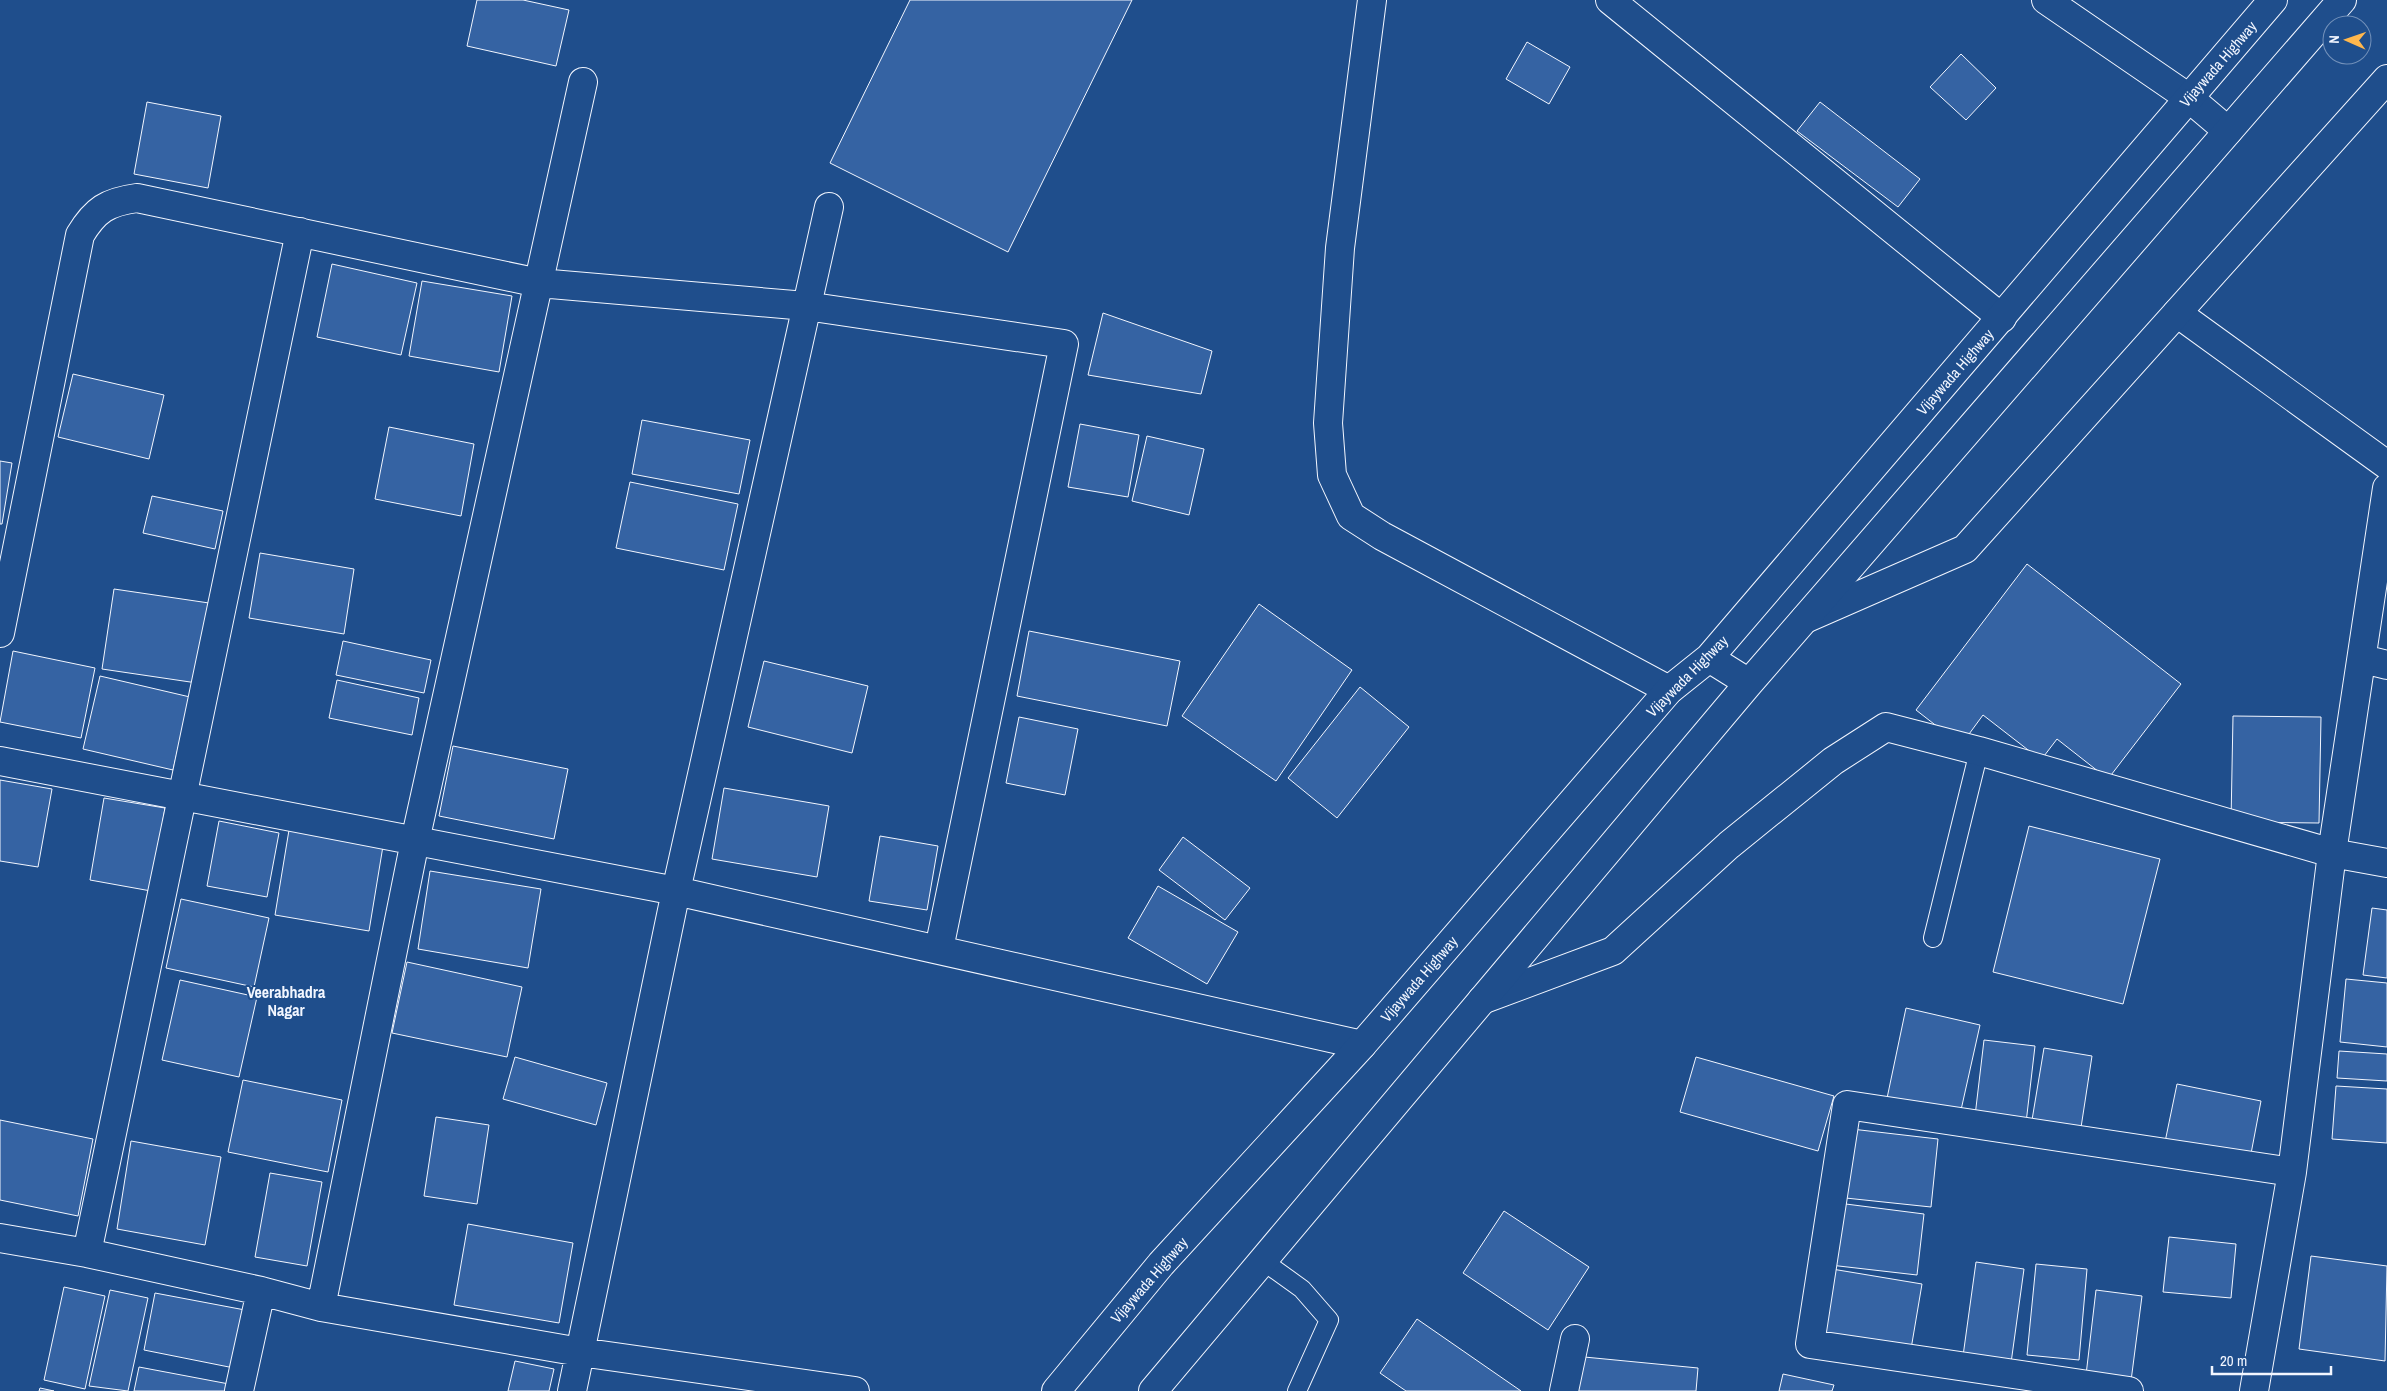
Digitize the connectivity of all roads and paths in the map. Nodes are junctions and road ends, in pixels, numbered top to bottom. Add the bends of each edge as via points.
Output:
1 (1372, 0) edge
2 (1610, 0) edge
3 (2046, 0) edge
4 (2273, 0) edge
5 (2342, 0) edge
6 (2387, 79) edge
7 (583, 82) dead end
8 (2189, 98) junction
9 (2228, 131) junction
10 (829, 207) dead end
11 (300, 232) junction
12 (539, 283) junction
13 (806, 306) junction
14 (2177, 313) junction
15 (2002, 318) junction
16 (2387, 465) edge
17 (2387, 488) edge
18 (8, 543) edge
19 (1805, 619) junction
20 (0, 633) edge
21 (1709, 658) junction
22 (2375, 662) edge
23 (1749, 683) junction
24 (1669, 690) junction
25 (1979, 751) junction
26 (0, 761) edge
27 (182, 797) junction
28 (415, 841) junction
29 (2332, 853) junction
30 (2387, 863) edge
31 (676, 891) junction
32 (1933, 938) dead end
33 (939, 949) junction
34 (1482, 1000) junction
35 (1362, 1045) junction
36 (2292, 1172) junction
37 (0, 1238) edge
38 (88, 1253) junction
39 (1263, 1261) junction
40 (262, 1291) junction
41 (321, 1308) junction
42 (1575, 1339) dead end
43 (580, 1352) junction
44 (239, 1391) edge
45 (572, 1391) edge
46 (855, 1391) edge
47 (1056, 1391) edge
48 (1153, 1391) edge
49 (1297, 1391) edge
50 (1564, 1391) edge
51 (2128, 1391) edge
52 (2254, 1391) edge

1 - 24 main road via 1340,248 1328,424 1332,475 1351,516 1382,536
2 - 15 main road
3 - 8 main road
4 - 8 main road, Vijaywada Highway
5 - 9 main road
6 - 14 main road
7 - 12 main road
8 - 9 main road
8 - 15 main road, Vijaywada Highway
9 - 19 main road
10 - 13 main road
11 - 12 main road
11 - 18 main road via 137,198 115,201 91,216 80,235
11 - 27 main road
12 - 13 main road
12 - 28 main road
13 - 31 main road
13 - 33 main road via 1064,344
14 - 16 main road
14 - 19 main road via 1965,548
15 - 21 main road, Vijaywada Highway
17 - 22 main road
18 - 20 main road
19 - 23 main road
21 - 23 main road
21 - 24 main road, Vijaywada Highway
22 - 29 main road
23 - 34 main road
24 - 35 main road, Vijaywada Highway
25 - 29 main road
25 - 32 lane
25 - 34 main road via 1886,728 1833,761 1729,845 1612,951
26 - 27 main road
27 - 28 main road
27 - 38 main road
28 - 31 main road
28 - 41 main road
29 - 30 main road
29 - 36 main road
31 - 33 main road
31 - 43 main road
33 - 35 main road
34 - 39 main road
35 - 47 main road, Vijaywada Highway via 1161,1264
36 - 51 main road via 1847,1105 1810,1344
36 - 52 main road
37 - 38 main road
38 - 40 main road
39 - 48 main road
39 - 49 lane via 1302,1289 1329,1320
40 - 41 main road
40 - 44 main road
41 - 43 main road
42 - 50 main road
43 - 45 main road
43 - 46 main road

